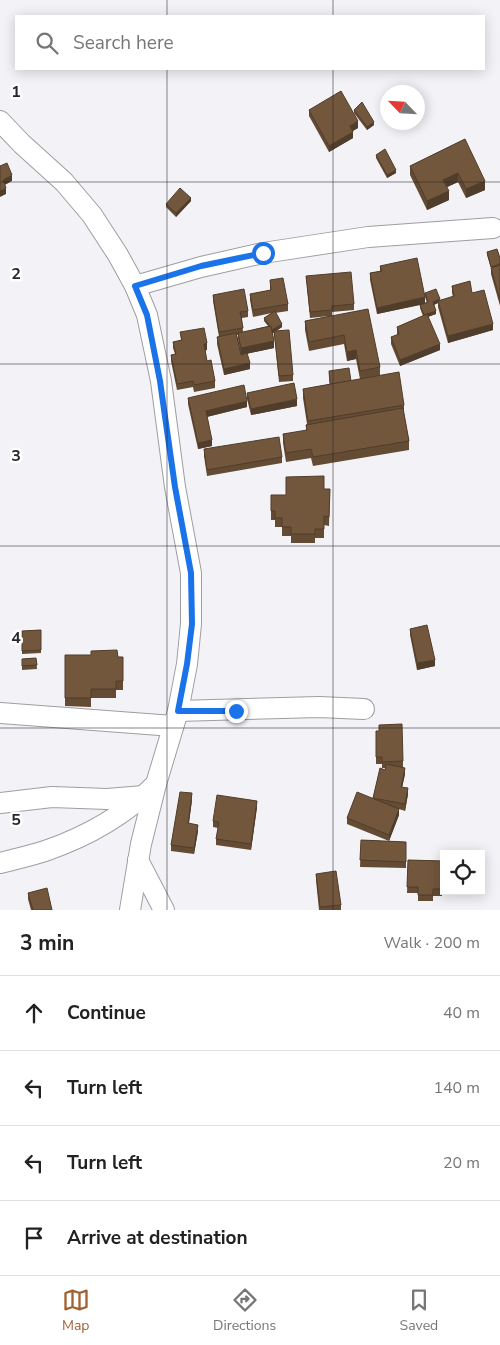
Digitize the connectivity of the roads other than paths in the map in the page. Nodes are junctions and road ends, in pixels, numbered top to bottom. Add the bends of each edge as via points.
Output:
1 (0, 121) edge
2 (493, 228) dead end
3 (135, 286) junction
4 (364, 709) dead end
5 (0, 713) edge
6 (176, 719) junction
7 (150, 790) junction
8 (0, 803) edge
9 (138, 860) junction
10 (0, 863) edge
11 (130, 910) edge
12 (164, 910) edge

1 - 3 street via 64,182 92,215
2 - 3 street via 368,237 263,253 201,266
3 - 6 street via 147,315 159,374 191,573 192,624
4 - 6 street via 319,707
5 - 6 street
6 - 7 street
7 - 8 street via 107,799 52,797
7 - 9 street
7 - 10 street via 92,831 45,851
9 - 11 street
9 - 12 street

